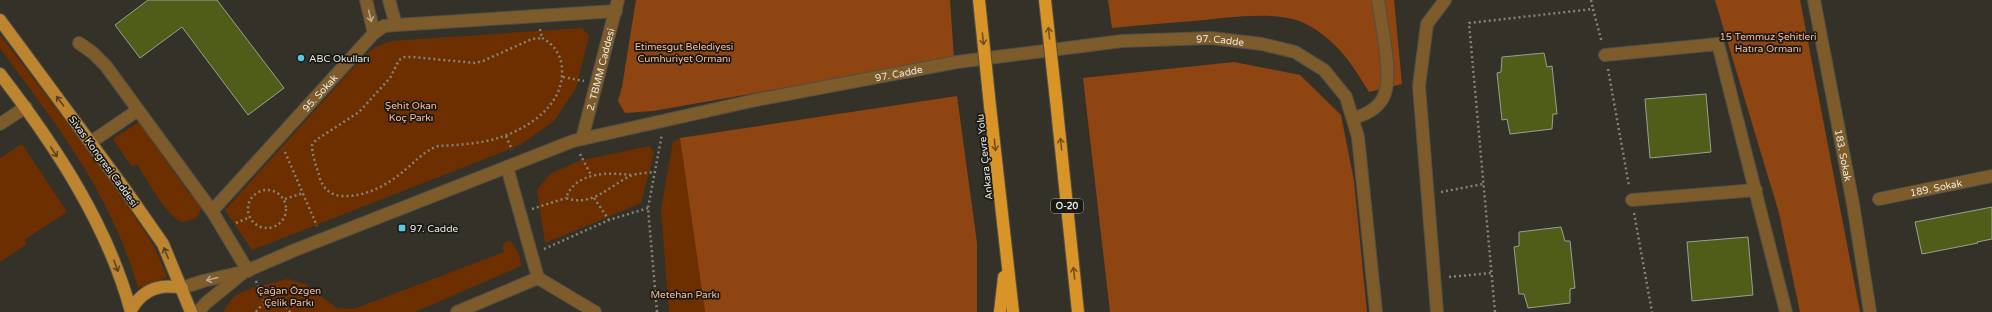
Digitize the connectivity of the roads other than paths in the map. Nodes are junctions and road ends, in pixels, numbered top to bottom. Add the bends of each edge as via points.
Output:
1 (366, 0) edge
2 (389, 0) edge
3 (979, 0) edge
4 (1045, 0) edge
5 (1378, 0) edge
6 (1446, 0) edge
7 (1814, 0) edge
8 (617, 6) edge
9 (0, 20) edge
10 (396, 25) junction
11 (374, 33) junction
12 (79, 42) dead end
13 (1605, 55) road end
14 (0, 74) edge
15 (26, 107) junction
16 (138, 110) junction
17 (1353, 118) junction
18 (0, 124) edge
19 (578, 140) junction
20 (91, 142) junction
21 (507, 167) junction
22 (1992, 176) edge
23 (1756, 190) junction
24 (1880, 199) dead end
25 (1632, 200) road end
26 (212, 210) junction
27 (1007, 254) junction
28 (247, 270) junction
29 (538, 278) junction
30 (182, 288) junction
31 (131, 311) edge
32 (191, 312) edge
33 (198, 312) edge
34 (457, 312) edge
35 (595, 312) edge
36 (1000, 312) edge
37 (1013, 312) edge
38 (1078, 312) edge
39 (1376, 312) edge
40 (1437, 312) edge
41 (1786, 312) edge
42 (1870, 312) edge

1 -> 11 street
2 - 10 street
3 -> 27 highway, Ankara Çevre Yolu, bridge
38 -> 4 highway, O-20, bridge
5 - 17 street via 1388,63 1387,86 1384,97 1378,104
6 - 40 street via 1427,24 1419,86
7 - 42 street, 183. Sokak via 1853,204
8 - 10 street, 95. Sokak
8 - 19 street, 2. TBMM Caddesi via 597,83
20 -> 9 main road, Sivas Kongresi Caddesi
10 - 11 street, 95. Sokak via 384,26
11 - 26 street, 95. Sokak
12 - 16 street via 106,66
13 - 23 street via 1718,44
14 - 15 main road
15 - 18 street
15 -> 31 main road via 104,234
16 - 20 street
16 - 26 street
17 - 19 street, 97. Cadde via 1346,97 1324,70 1295,52 1262,44 1211,38 1122,41 957,62 857,80
17 - 39 street, 97. Cadde via 1358,137
19 - 21 street, 97. Cadde
30 -> 20 main road, Sivas Kongresi Caddesi via 163,244
21 - 28 street, 97. Cadde
21 - 29 street
22 - 24 street, 189. Sokak
23 - 25 street
23 - 41 street
26 - 28 street
27 - 36 highway
27 - 37 highway, Ankara Çevre Yolu
28 -> 30 street, 97. Cadde
28 - 33 street, 97. Cadde
29 - 34 street
29 - 35 street
30 - 31 main road via 154,288 140,297
30 - 32 main road, Sivas Kongresi Caddesi

